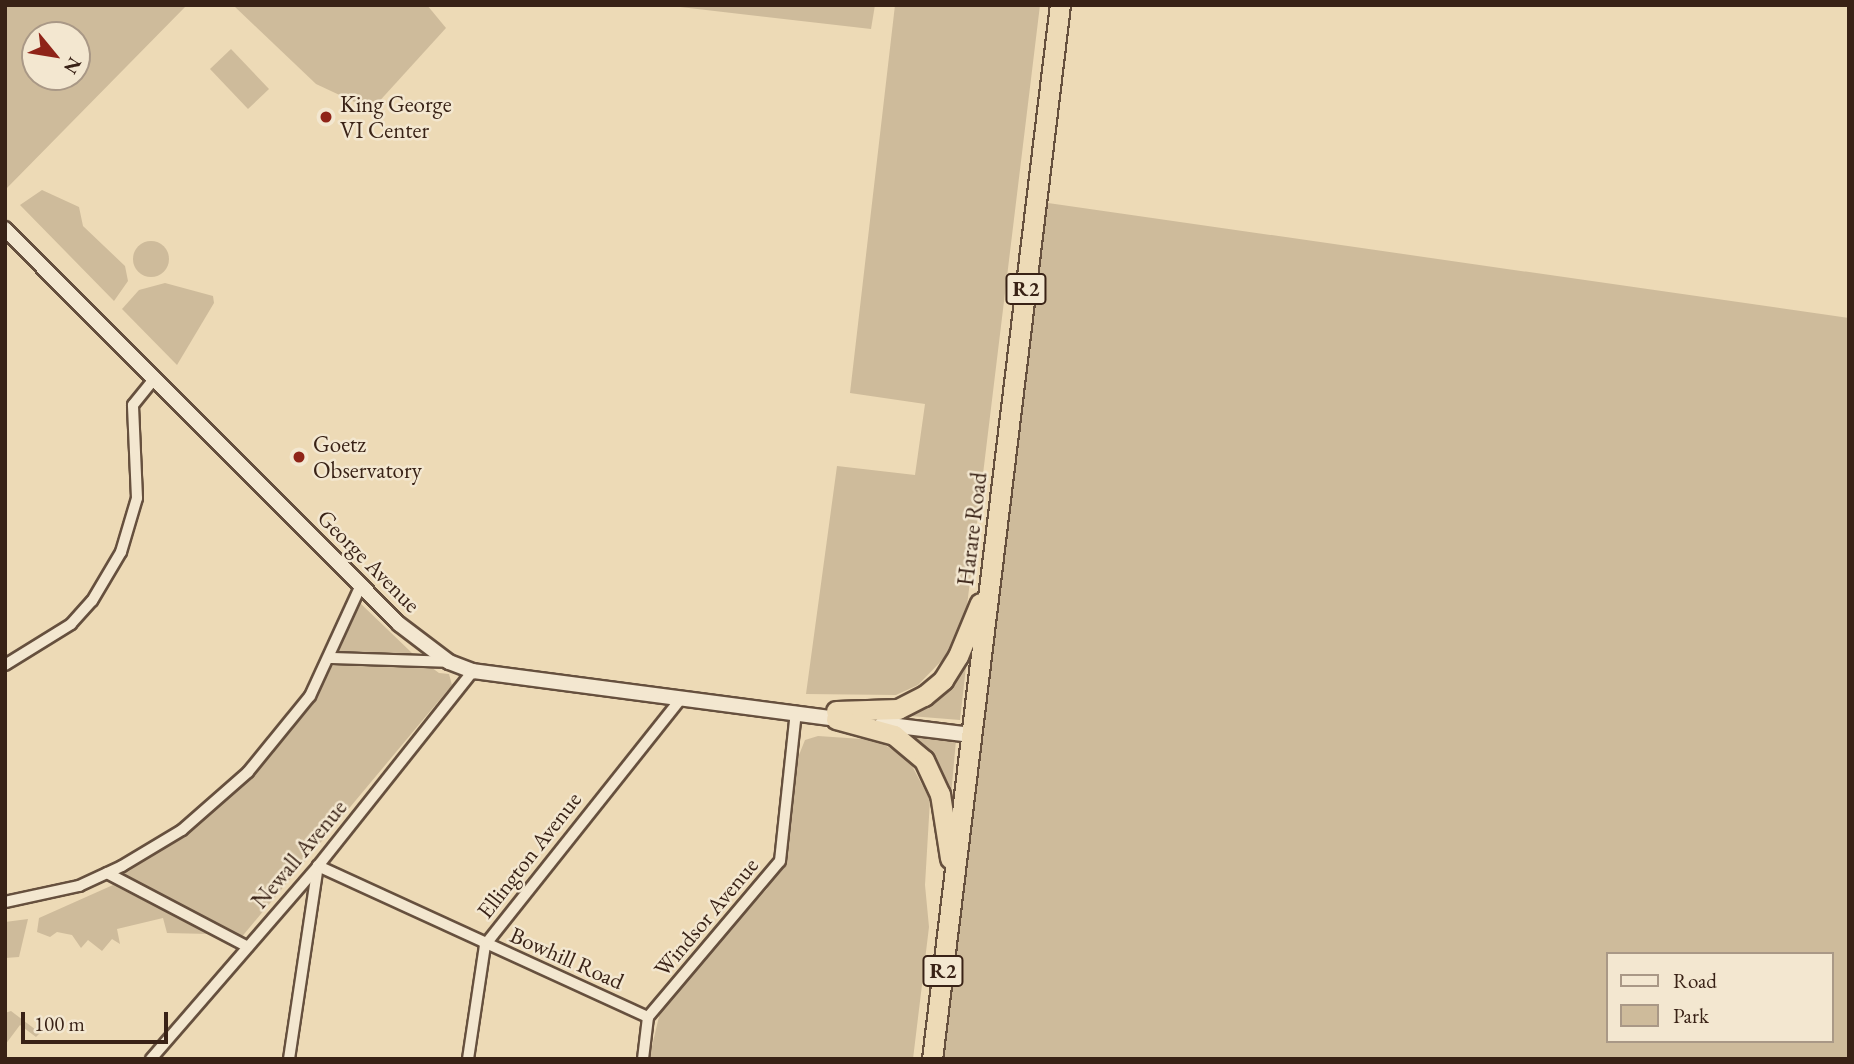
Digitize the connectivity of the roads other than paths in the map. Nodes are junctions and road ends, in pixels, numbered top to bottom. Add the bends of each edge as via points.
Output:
1 (1060, 5) edge
2 (5, 229) edge
3 (155, 379) junction
4 (991, 572) junction
5 (361, 585) junction
6 (330, 658) junction
7 (449, 662) junction
8 (5, 665) edge
9 (473, 671) junction
10 (679, 701) junction
11 (802, 713) junction
12 (836, 715) junction
13 (971, 730) junction
14 (318, 866) junction
15 (107, 873) junction
16 (954, 883) junction
17 (5, 902) edge
18 (485, 945) junction
19 (248, 947) junction
20 (648, 1017) junction
21 (151, 1059) edge
22 (289, 1059) edge
23 (468, 1059) edge
24 (643, 1059) edge
25 (932, 1059) edge

1 - 4 highway, Harare Road / R2
2 - 3 main road, George Avenue
3 - 5 main road, George Avenue
3 - 8 street via 133,405 137,498 121,552 92,601 71,624
4 - 12 highway via 970,628 943,680 898,709
4 - 13 highway, Harare Road / R2
5 - 6 street
5 - 7 main road, George Avenue via 399,624
6 - 7 street
6 - 15 street via 310,696 248,772 182,830
7 - 9 main road, George Avenue
9 - 10 main road, George Avenue
9 - 14 street, Newall Avenue
10 - 11 main road, George Avenue
10 - 18 street, Ellington Avenue
11 - 12 main road, George Avenue
11 - 20 street, Windsor Avenue via 780,860
12 - 13 main road, George Avenue
12 - 16 highway via 894,735 924,760 940,794
13 - 16 highway, Harare Road / R2
14 - 18 street, Bowhill Road
14 - 19 street, Newall Avenue
14 - 22 street
15 - 17 street via 79,886
15 - 19 street
16 - 25 highway, Harare Road / R2
18 - 20 street, Bowhill Road
18 - 23 street, Ellington Avenue
19 - 21 street, Newall Avenue
20 - 24 street

